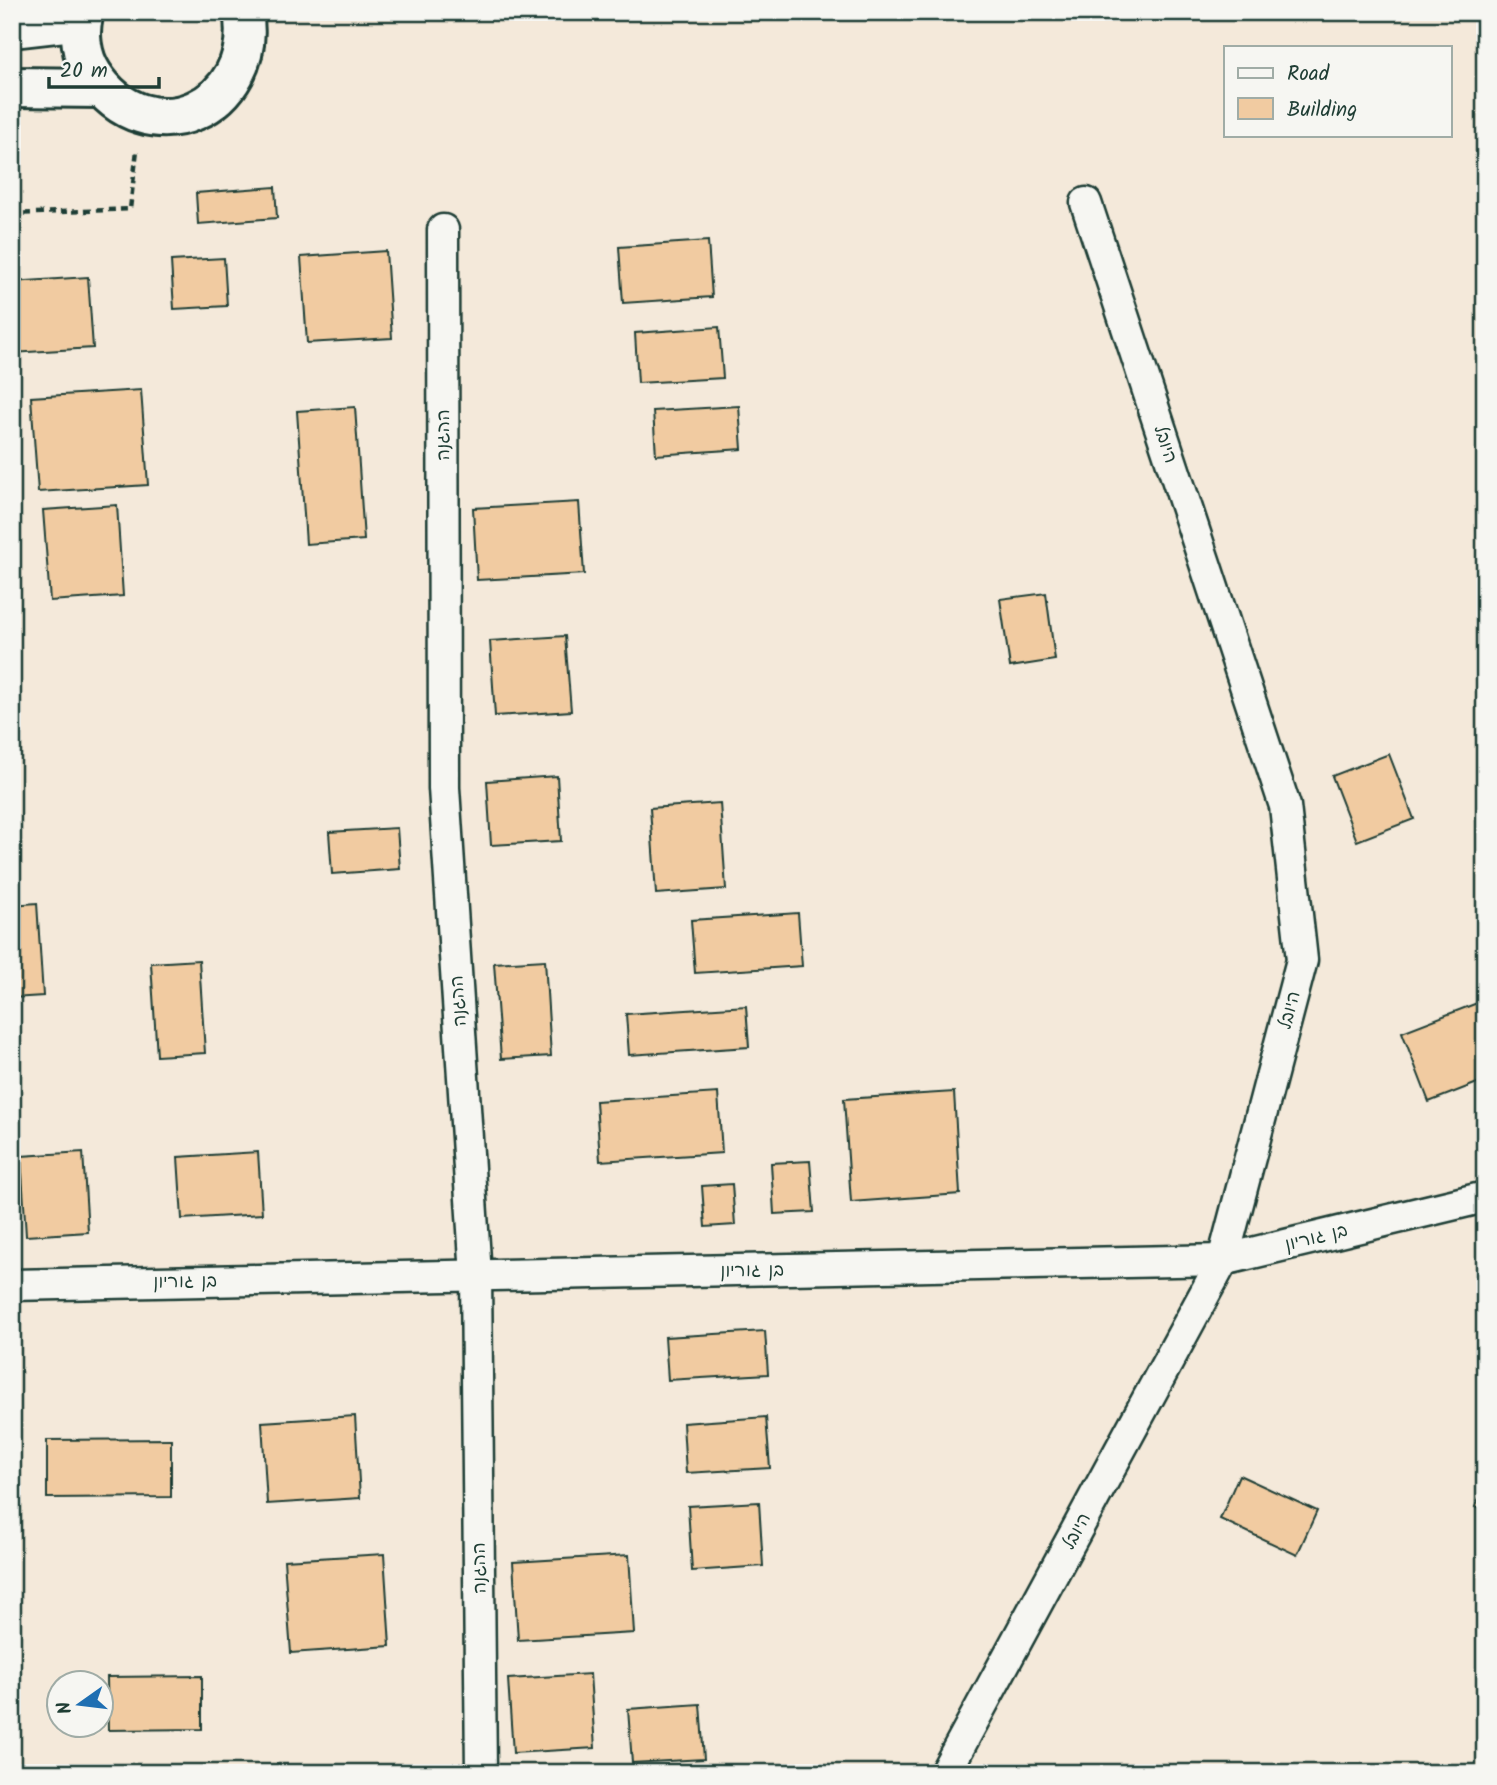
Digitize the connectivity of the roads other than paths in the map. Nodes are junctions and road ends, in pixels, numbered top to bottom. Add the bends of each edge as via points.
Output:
1 (243, 12) edge
2 (83, 16) edge
3 (12, 28) edge
4 (12, 88) edge
5 (101, 88) junction
6 (1086, 203) dead end
7 (443, 230) dead end
8 (1485, 1197) edge
9 (1223, 1260) junction
10 (476, 1275) junction
11 (12, 1285) edge
12 (481, 1773) edge
13 (944, 1773) edge

1 - 5 main road via 247,33 243,59 214,100 191,113 141,114 119,104
2 - 3 main road
2 - 5 main road via 82,44 88,67
4 - 5 main road
6 - 9 street, היובל via 1285,806 1302,961
7 - 10 street, ההגנה via 444,788
8 - 9 street, בן גוריון
9 - 10 street, בן גוריון
9 - 13 street, היובל
10 - 11 street, בן גוריון
10 - 12 street, ההגנה

